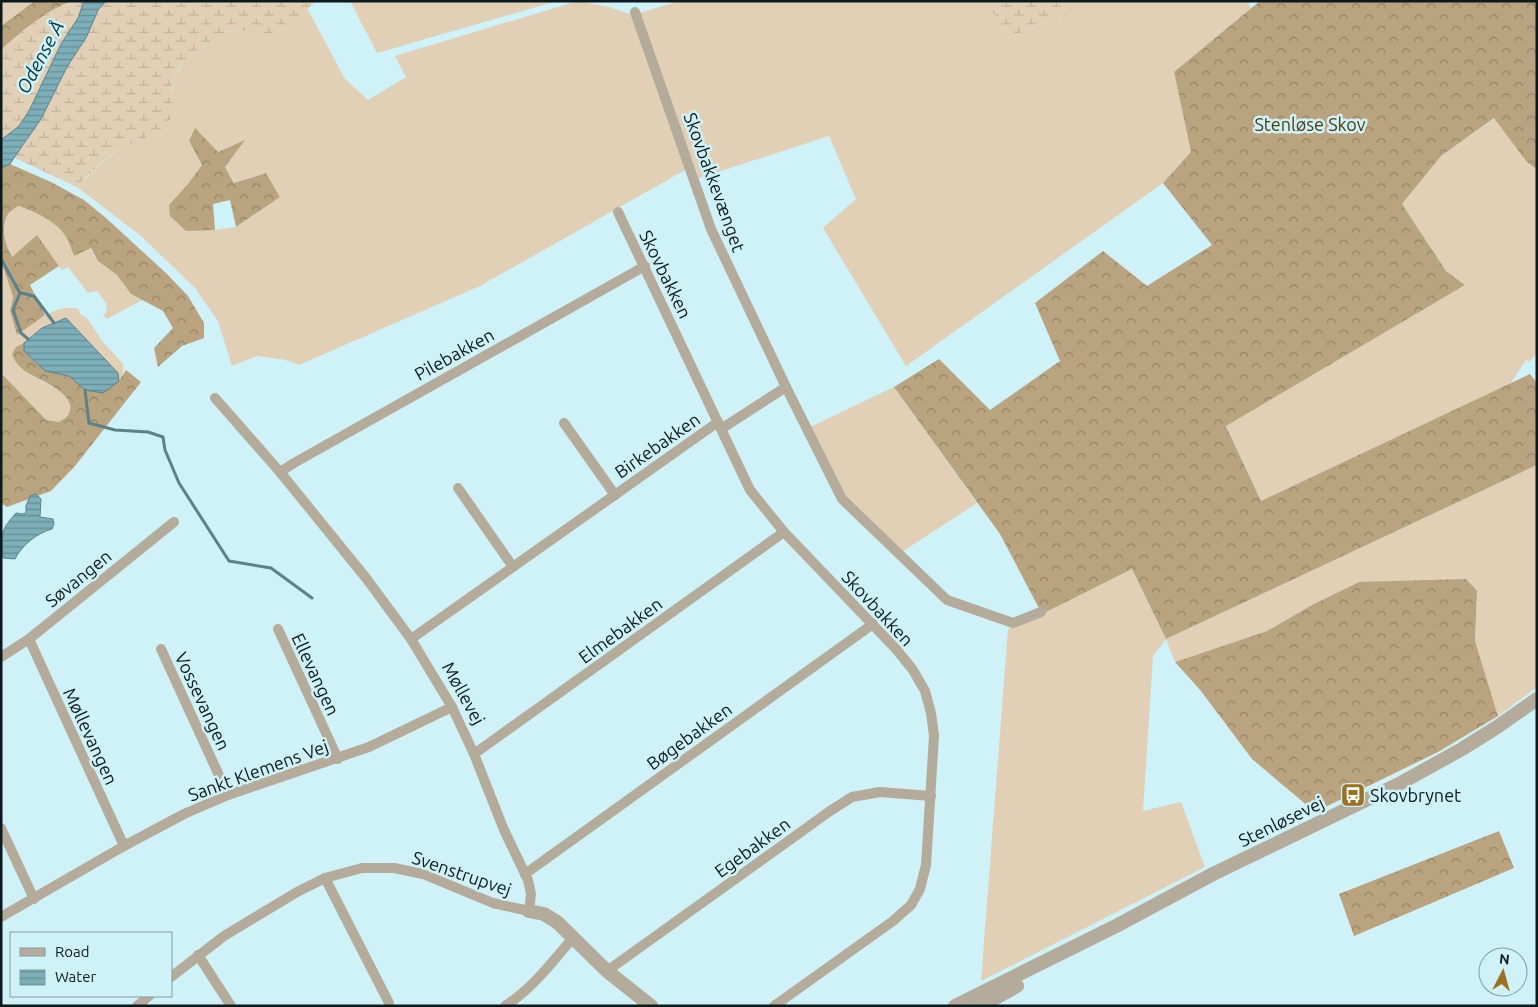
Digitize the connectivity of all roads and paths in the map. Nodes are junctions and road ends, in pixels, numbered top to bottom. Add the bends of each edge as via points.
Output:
1 (635, 12) dead end
2 (618, 212) dead end
3 (645, 266) junction
4 (786, 387) junction
5 (215, 398) dead end
6 (564, 423) dead end
7 (720, 426) junction
8 (280, 472) junction
9 (458, 488) dead end
10 (615, 495) junction
11 (174, 522) dead end
12 (784, 532) junction
13 (513, 567) junction
14 (1040, 612) dead end
15 (873, 624) junction
16 (278, 629) dead end
17 (29, 639) junction
18 (412, 640) junction
19 (161, 649) dead end
20 (1, 657) edge
21 (1537, 699) edge
22 (452, 707) junction
23 (474, 754) junction
24 (338, 759) junction
25 (228, 795) junction
26 (931, 796) junction
27 (1, 828) edge
28 (124, 846) junction
29 (525, 874) junction
30 (325, 878) junction
31 (34, 899) junction
32 (529, 911) junction
33 (1, 917) edge
34 (1116, 926) junction
35 (572, 939) junction
36 (198, 955) junction
37 (607, 971) junction
38 (172, 976) edge
39 (148, 997) edge
40 (389, 1003) dead end
41 (137, 1006) edge
42 (231, 1006) edge
43 (505, 1006) edge
44 (651, 1006) edge
45 (774, 1006) edge
46 (955, 1006) edge
47 (981, 1006) edge

1 - 4 street, Skovbakkevænget via 712,229
2 - 3 street, Skovbakken
3 - 7 street, Skovbakken
3 - 8 street, Pilebakken
4 - 7 street
4 - 14 street, Skovbakkevænget via 842,498 947,600 1013,623
5 - 8 street, Møllevej
6 - 10 street, Birkebakken
7 - 10 street, Birkebakken
7 - 12 street, Skovbakken via 750,490
8 - 18 street, Møllevej
9 - 13 street
10 - 13 street, Birkebakken
11 - 17 street, Søvangen
12 - 15 street, Skovbakken
12 - 23 street, Elmebakken
13 - 18 street, Birkebakken
15 - 26 street, Skovbakken via 913,670 925,691 934,736
15 - 29 street, Bøgebakken
16 - 24 street, Ellevangen
17 - 20 street, Søvangen
17 - 28 street, Møllevangen
18 - 22 street, Møllevej
19 - 25 street, Vossevangen
21 - 34 street, Stenløsevej via 1497,728 1410,778 1212,874
22 - 23 street, Møllevej
22 - 24 street, Sankt Klemens Vej
23 - 29 street, Møllevej
24 - 25 street, Sankt Klemens Vej
25 - 28 street, Sankt Klemens Vej
26 - 37 street, Egebakken via 880,792 852,797
26 - 45 street, Skovbakken via 926,865 920,889 911,905
27 - 31 street
28 - 31 street, Sankt Klemens Vej
29 - 32 street, Møllevej via 531,894
30 - 32 street, Svenstrupvej via 362,868 394,868 424,874 493,903
30 - 36 street, Svenstrupvej via 296,892
30 - 40 street
31 - 33 street, Sankt Klemens Vej
32 - 35 street via 544,914 557,922
34 - 46 street, Stenløsevej
34 - 47 street, Stenløsevej via 1091,944
35 - 37 street
35 - 43 street via 536,980
36 - 38 street, Svenstrupvej
36 - 42 street
37 - 44 street
39 - 41 street

